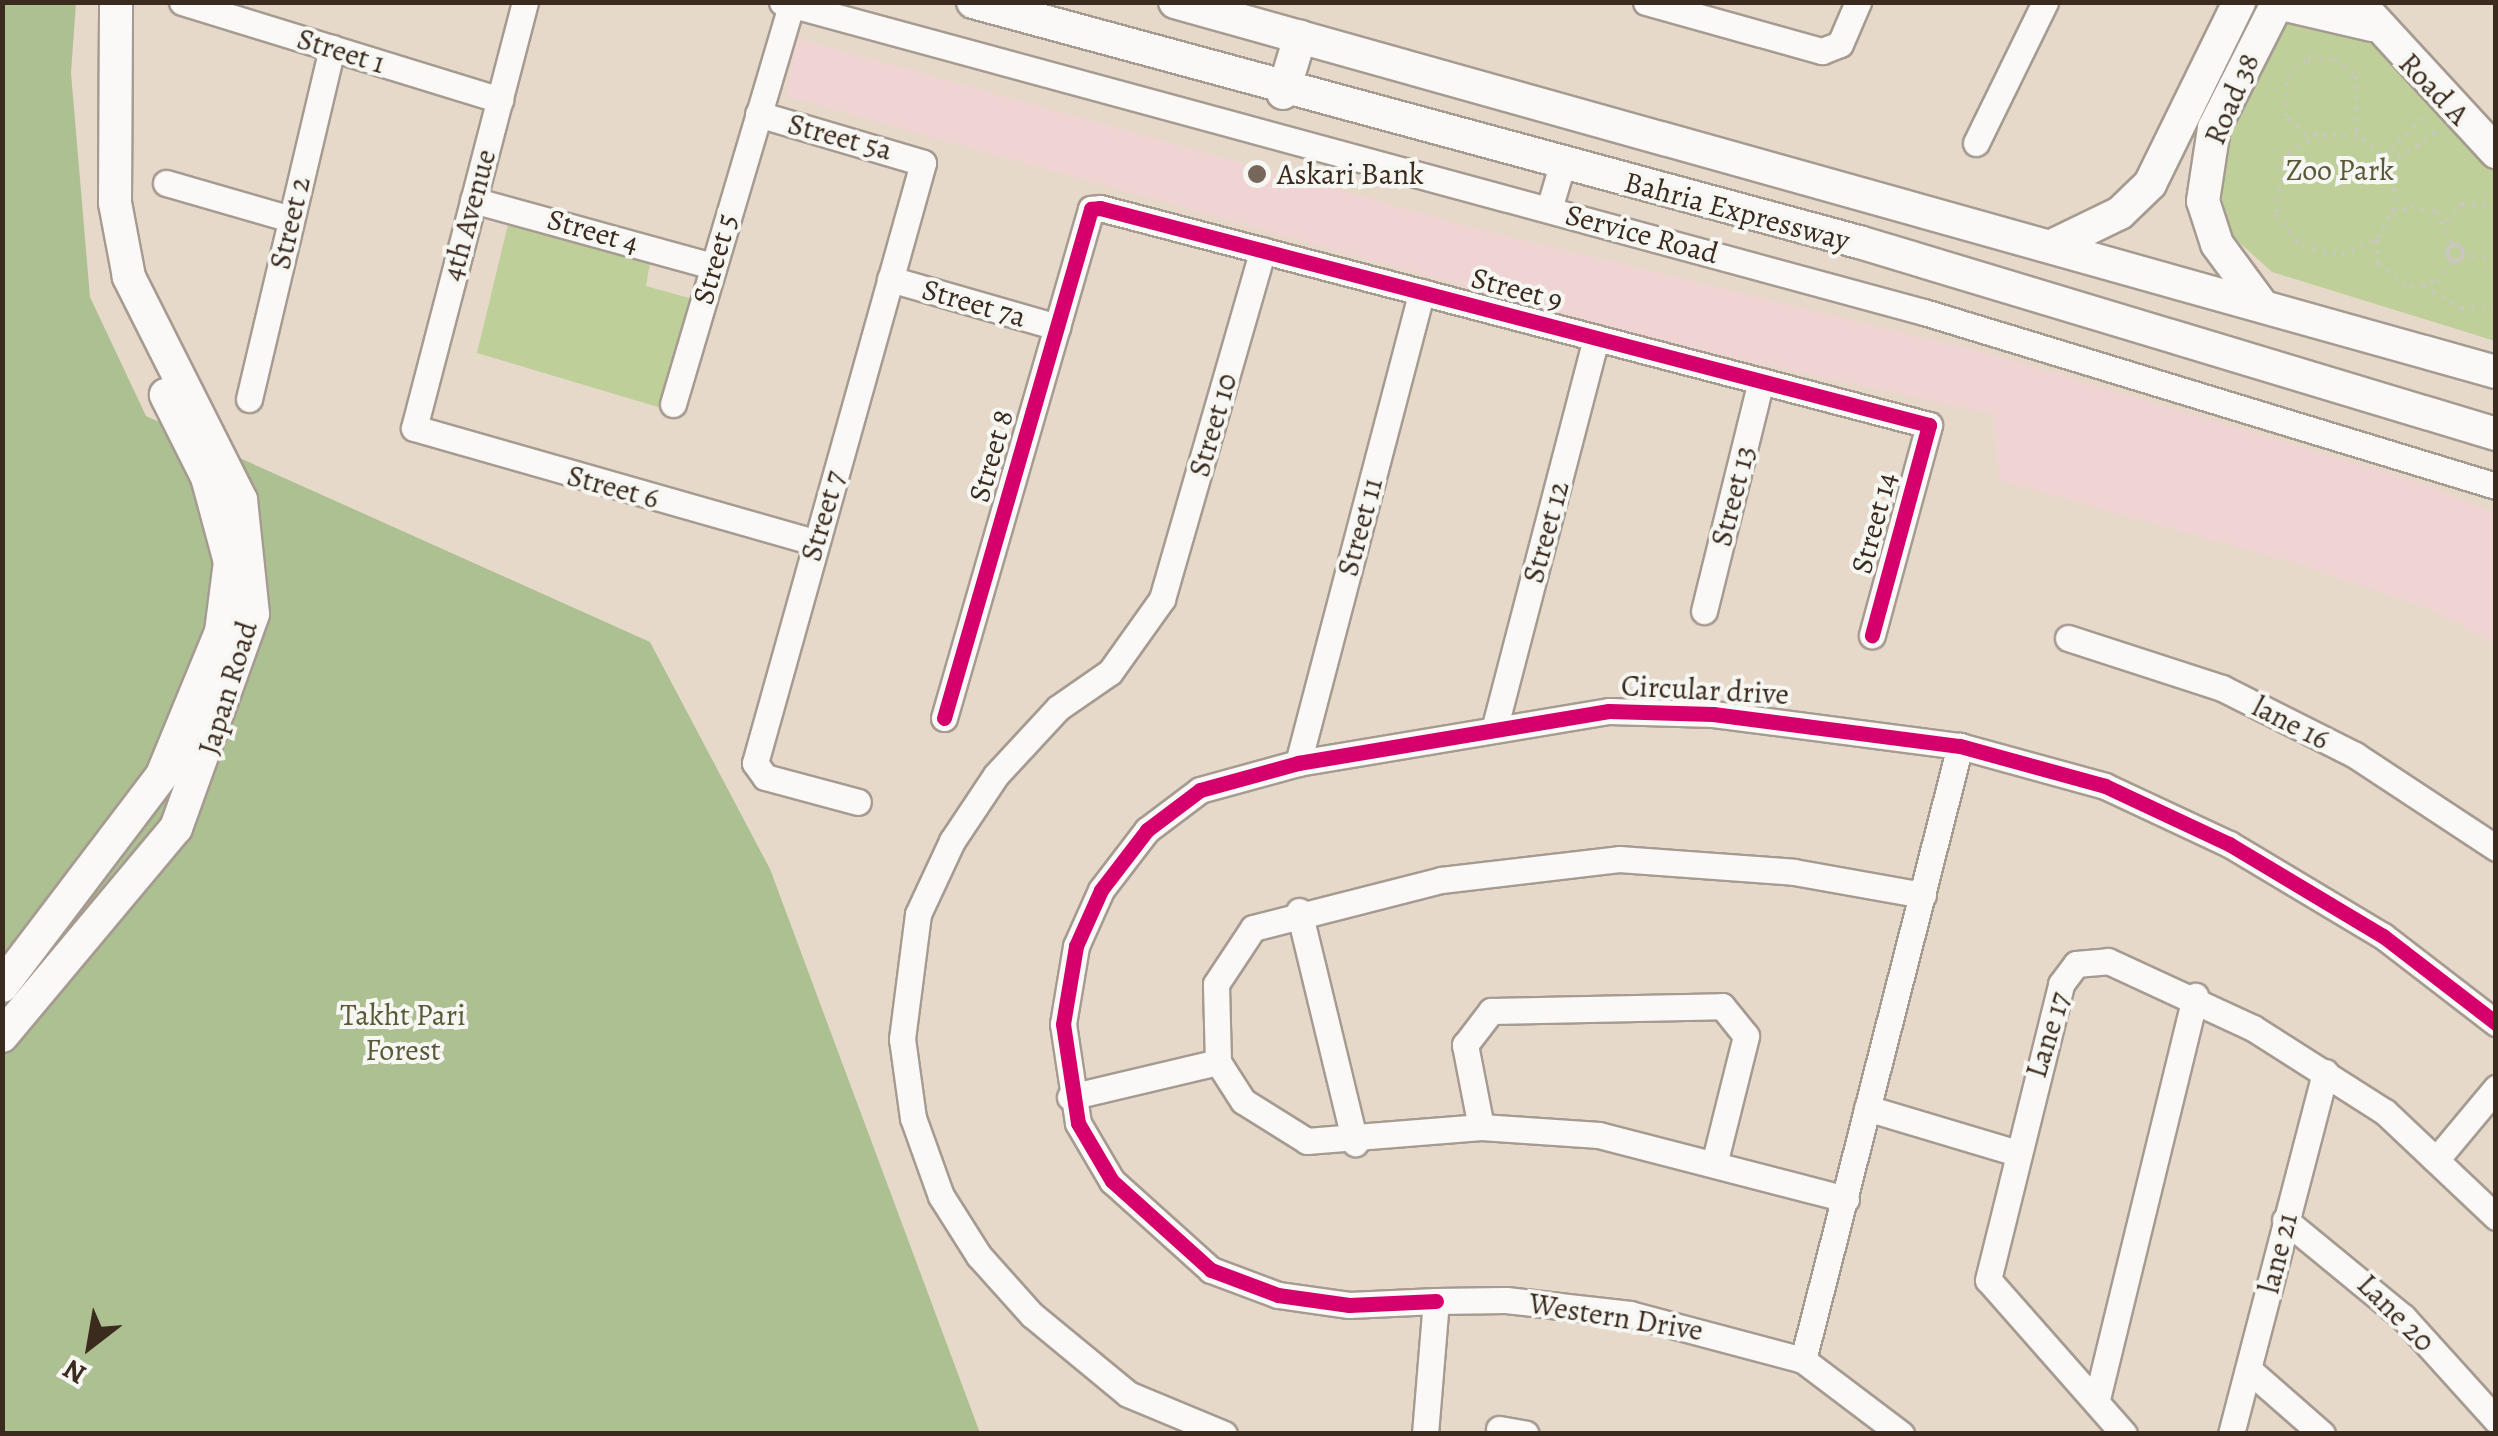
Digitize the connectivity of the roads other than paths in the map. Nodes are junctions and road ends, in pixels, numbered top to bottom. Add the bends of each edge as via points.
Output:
1 (96, 2) edge
2 (116, 2) edge
3 (182, 2) edge
4 (525, 2) edge
5 (973, 2) edge
6 (1174, 2) edge
7 (1646, 2) edge
8 (1858, 2) edge
9 (2239, 2) edge
10 (2278, 3) edge
11 (787, 4) edge
12 (2042, 4) edge
13 (2365, 14) edge
14 (1300, 37) junction
15 (332, 48) junction
16 (1283, 93) junction
17 (500, 100) junction
18 (758, 114) junction
19 (1976, 143) dead end
20 (2496, 152) edge
21 (921, 159) joint
22 (1562, 165) junction
23 (166, 183) dead end
24 (473, 200) junction
25 (1091, 209) joint
26 (1549, 209) junction
27 (291, 219) junction
28 (2054, 245) junction
29 (1263, 250) junction
30 (712, 266) junction
31 (890, 279) junction
32 (1422, 292) junction
33 (2261, 304) junction
34 (1057, 327) junction
35 (1596, 338) junction
36 (2496, 372) edge
37 (1761, 381) junction
38 (249, 399) dead end
39 (673, 404) dead end
40 (1929, 425) joint
41 (414, 428) joint
42 (2496, 434) edge
43 (2496, 486) edge
44 (815, 542) junction
45 (1704, 611) dead end
46 (1872, 635) dead end
47 (2068, 638) dead end
48 (944, 718) dead end
49 (1495, 726) junction
50 (1960, 746) junction
51 (1298, 763) junction
52 (858, 802) dead end
53 (2496, 848) edge
54 (1923, 895) junction
55 (1299, 911) junction
56 (2, 986) edge
57 (2195, 996) junction
58 (2496, 1023) edge
59 (2, 1036) edge
60 (1218, 1062) junction
61 (2325, 1072) junction
62 (2496, 1088) edge
63 (1070, 1097) junction
64 (1867, 1108) junction
65 (1481, 1127) junction
66 (1355, 1144) junction
67 (2014, 1152) junction
68 (1716, 1160) junction
69 (2436, 1160) junction
70 (1846, 1199) junction
71 (2496, 1218) edge
72 (2286, 1220) junction
73 (1436, 1301) junction
74 (1803, 1360) junction
75 (2250, 1370) junction
76 (2097, 1399) junction
77 (2496, 1420) edge
78 (1499, 1429) dead end
79 (1224, 1434) edge
80 (1425, 1434) edge
81 (1526, 1434) edge
82 (1901, 1434) edge
83 (2124, 1434) edge
84 (2231, 1434) edge
85 (2322, 1434) edge

1 - 56 main road, Japan Road via 91,141 103,262 124,324 208,476 230,562 221,632 162,775
2 - 59 main road, Japan Road via 115,203 129,278 241,500 253,614 236,682 176,828
3 - 15 street, Street 1
4 - 17 street, 4th Avenue
5 - 16 main road, Bahria Expressway
6 - 14 main road, Bahria Expressway
7 - 8 street via 1822,51 1844,39
9 - 28 main road, Road 38 via 2150,184 2120,213
10 - 13 main road
10 - 33 main road, Road 38 via 2214,128 2204,202 2217,244
11 - 18 street, Street 5
11 - 26 street, Service Road
12 - 19 street
13 - 20 main road, Road A
14 - 16 main road
14 - 28 main road, Bahria Expressway
15 - 17 street, Street 1
15 - 27 street, Street 2
16 - 22 main road, Bahria Expressway
17 - 24 street, 4th Avenue
18 - 21 street, Street 5a
18 - 30 street, Street 5
21 - 31 street, Street 7
22 - 26 street
22 - 42 main road, Bahria Expressway via 2084,307
23 - 27 street
24 - 30 street, Street 4
24 - 41 street, 4th Avenue
25 - 29 street, Street 9
25 - 34 street, Street 8
26 - 43 street, Service Road via 2405,452
27 - 38 street, Street 2
28 - 33 main road, Bahria Expressway
29 - 32 street, Street 9
29 - 79 street, Street 10 via 1162,599 1110,672 1058,708 996,775 952,841 918,914 902,1039 913,1118 941,1196 980,1256 1032,1316 1128,1394
30 - 39 street, Street 5
31 - 34 street, Street 7a
31 - 44 street, Street 7
32 - 35 street, Street 9
32 - 51 street, Street 11
33 - 36 main road, Bahria Expressway
34 - 48 street, Street 8
35 - 37 street, Street 9
35 - 49 street, Street 12
37 - 40 street, Street 9
37 - 45 street, Street 13
40 - 46 street, Street 14
41 - 44 street, Street 6
44 - 52 street, Street 7 via 756,772
47 - 53 street, lane 16 via 2222,688 2355,755
49 - 50 street, Circular drive via 1609,711 1714,714
49 - 51 street, Circular drive
50 - 54 street
50 - 58 street, Circular drive via 2105,786 2228,844 2382,936
51 - 63 street, Circular drive via 1200,790 1147,830 1101,890 1076,946 1063,1024
54 - 55 street via 1794,872 1618,859 1441,880
54 - 64 street
55 - 60 street via 1253,928 1229,956 1214,1005
55 - 66 street
57 - 61 street, Lane 17
57 - 67 street, Lane 17 via 2108,961 2076,964 2062,984
57 - 76 street
60 - 63 street
60 - 66 street via 1271,1122 1307,1141
61 - 69 street, Lane 17
61 - 72 street, lane 21
62 - 69 street
63 - 73 street, Western Drive via 1112,1180 1210,1270 1278,1295 1349,1305
64 - 67 street
64 - 70 street
65 - 66 street
65 - 68 street via 1599,1135
65 - 68 street via 1465,1044 1491,1011 1722,1006 1746,1036
67 - 76 street, Lane 17 via 1990,1289
68 - 70 street
69 - 71 street, Lane 17
70 - 74 street
72 - 75 street, lane 21
72 - 77 street, Lane 20 via 2403,1316
73 - 74 street, Western Drive via 1630,1314
73 - 80 street
74 - 82 street, Western Drive
75 - 84 street, lane 21
75 - 85 street
76 - 83 street, Lane 17
78 - 81 street

